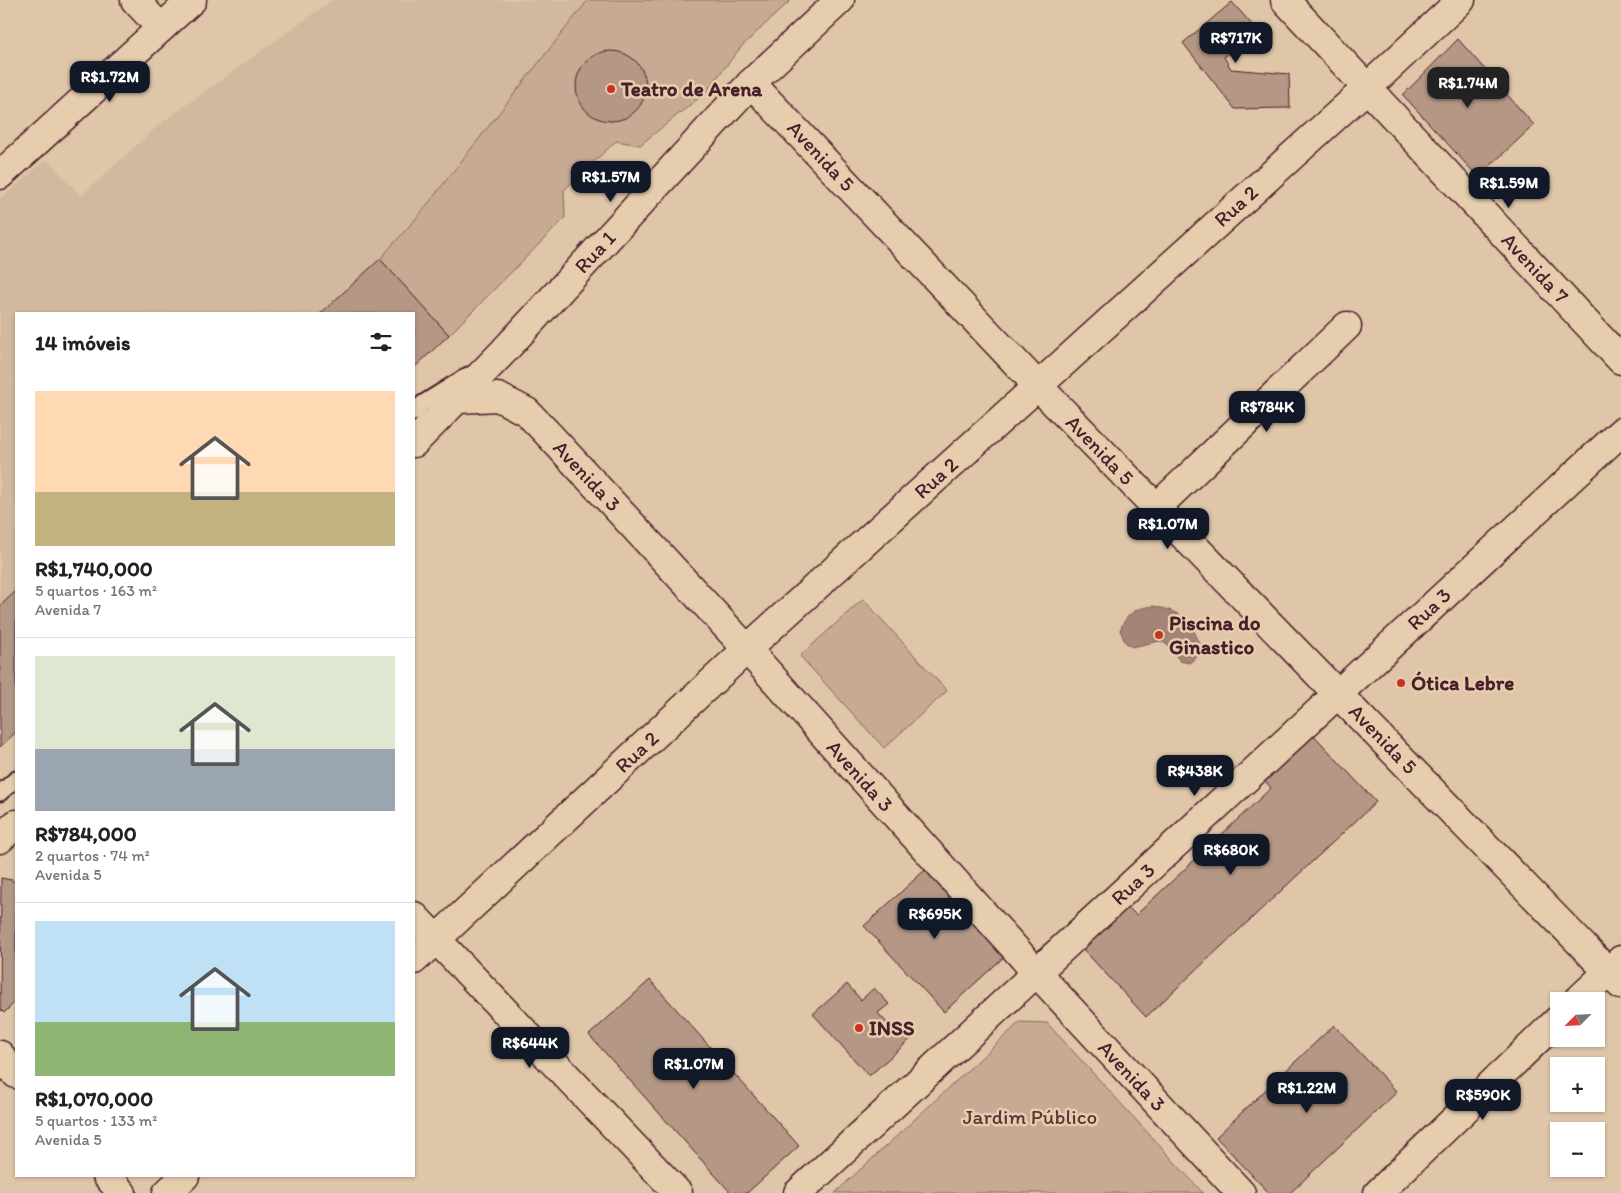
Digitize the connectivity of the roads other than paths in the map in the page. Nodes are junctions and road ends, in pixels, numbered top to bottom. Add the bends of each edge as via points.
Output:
1 (135, 0) edge
2 (192, 0) edge
3 (1286, 0) edge
4 (1461, 0) edge
5 (838, 1) edge
6 (161, 28) junction
7 (751, 83) junction
8 (1367, 88) junction
9 (0, 175) edge
10 (1347, 326) dead end
11 (503, 352) junction
12 (1621, 360) edge
13 (1038, 386) junction
14 (458, 399) junction
15 (415, 411) edge
16 (1621, 432) edge
17 (415, 441) edge
18 (1157, 508) junction
19 (747, 649) junction
20 (1338, 693) junction
21 (15, 780) edge
22 (0, 793) edge
23 (15, 825) edge
24 (0, 839) edge
25 (415, 917) edge
26 (436, 940) junction
27 (415, 959) edge
28 (1617, 972) edge
29 (1037, 973) junction
30 (1589, 992) edge
31 (1550, 1027) edge
32 (0, 1055) edge
33 (15, 1073) edge
34 (108, 1177) edge
35 (183, 1177) edge
36 (122, 1193) edge
37 (167, 1193) edge
38 (678, 1193) edge
39 (798, 1193) edge
40 (1241, 1193) edge
41 (1378, 1193) edge

1 - 6 main road
2 - 6 main road
3 - 8 main road, Avenida 7
4 - 8 main road, Rua 2
5 - 7 main road, Rua 1
6 - 9 main road
7 - 11 main road, Rua 1
7 - 13 main road, Avenida 5
8 - 12 main road, Avenida 7
8 - 13 main road, Rua 2
10 - 18 main road
11 - 14 main road, Rua 1
11 - 15 lane
13 - 18 main road, Avenida 5
13 - 19 main road, Rua 2
14 - 17 main road, Rua 1
14 - 19 main road, Avenida 3 via 498,397 527,412
16 - 20 main road, Rua 3
18 - 20 main road, Avenida 5
19 - 26 main road, Rua 2
19 - 29 main road, Avenida 3
20 - 28 main road, Avenida 5
20 - 29 main road, Rua 3
21 - 22 lane
23 - 24 main road
25 - 26 main road
26 - 27 main road, Rua 2
26 - 38 main road
28 - 30 main road
29 - 39 main road, Rua 3
29 - 40 main road, Avenida 3
31 - 41 main road
32 - 33 main road
34 - 36 main road
35 - 37 main road

